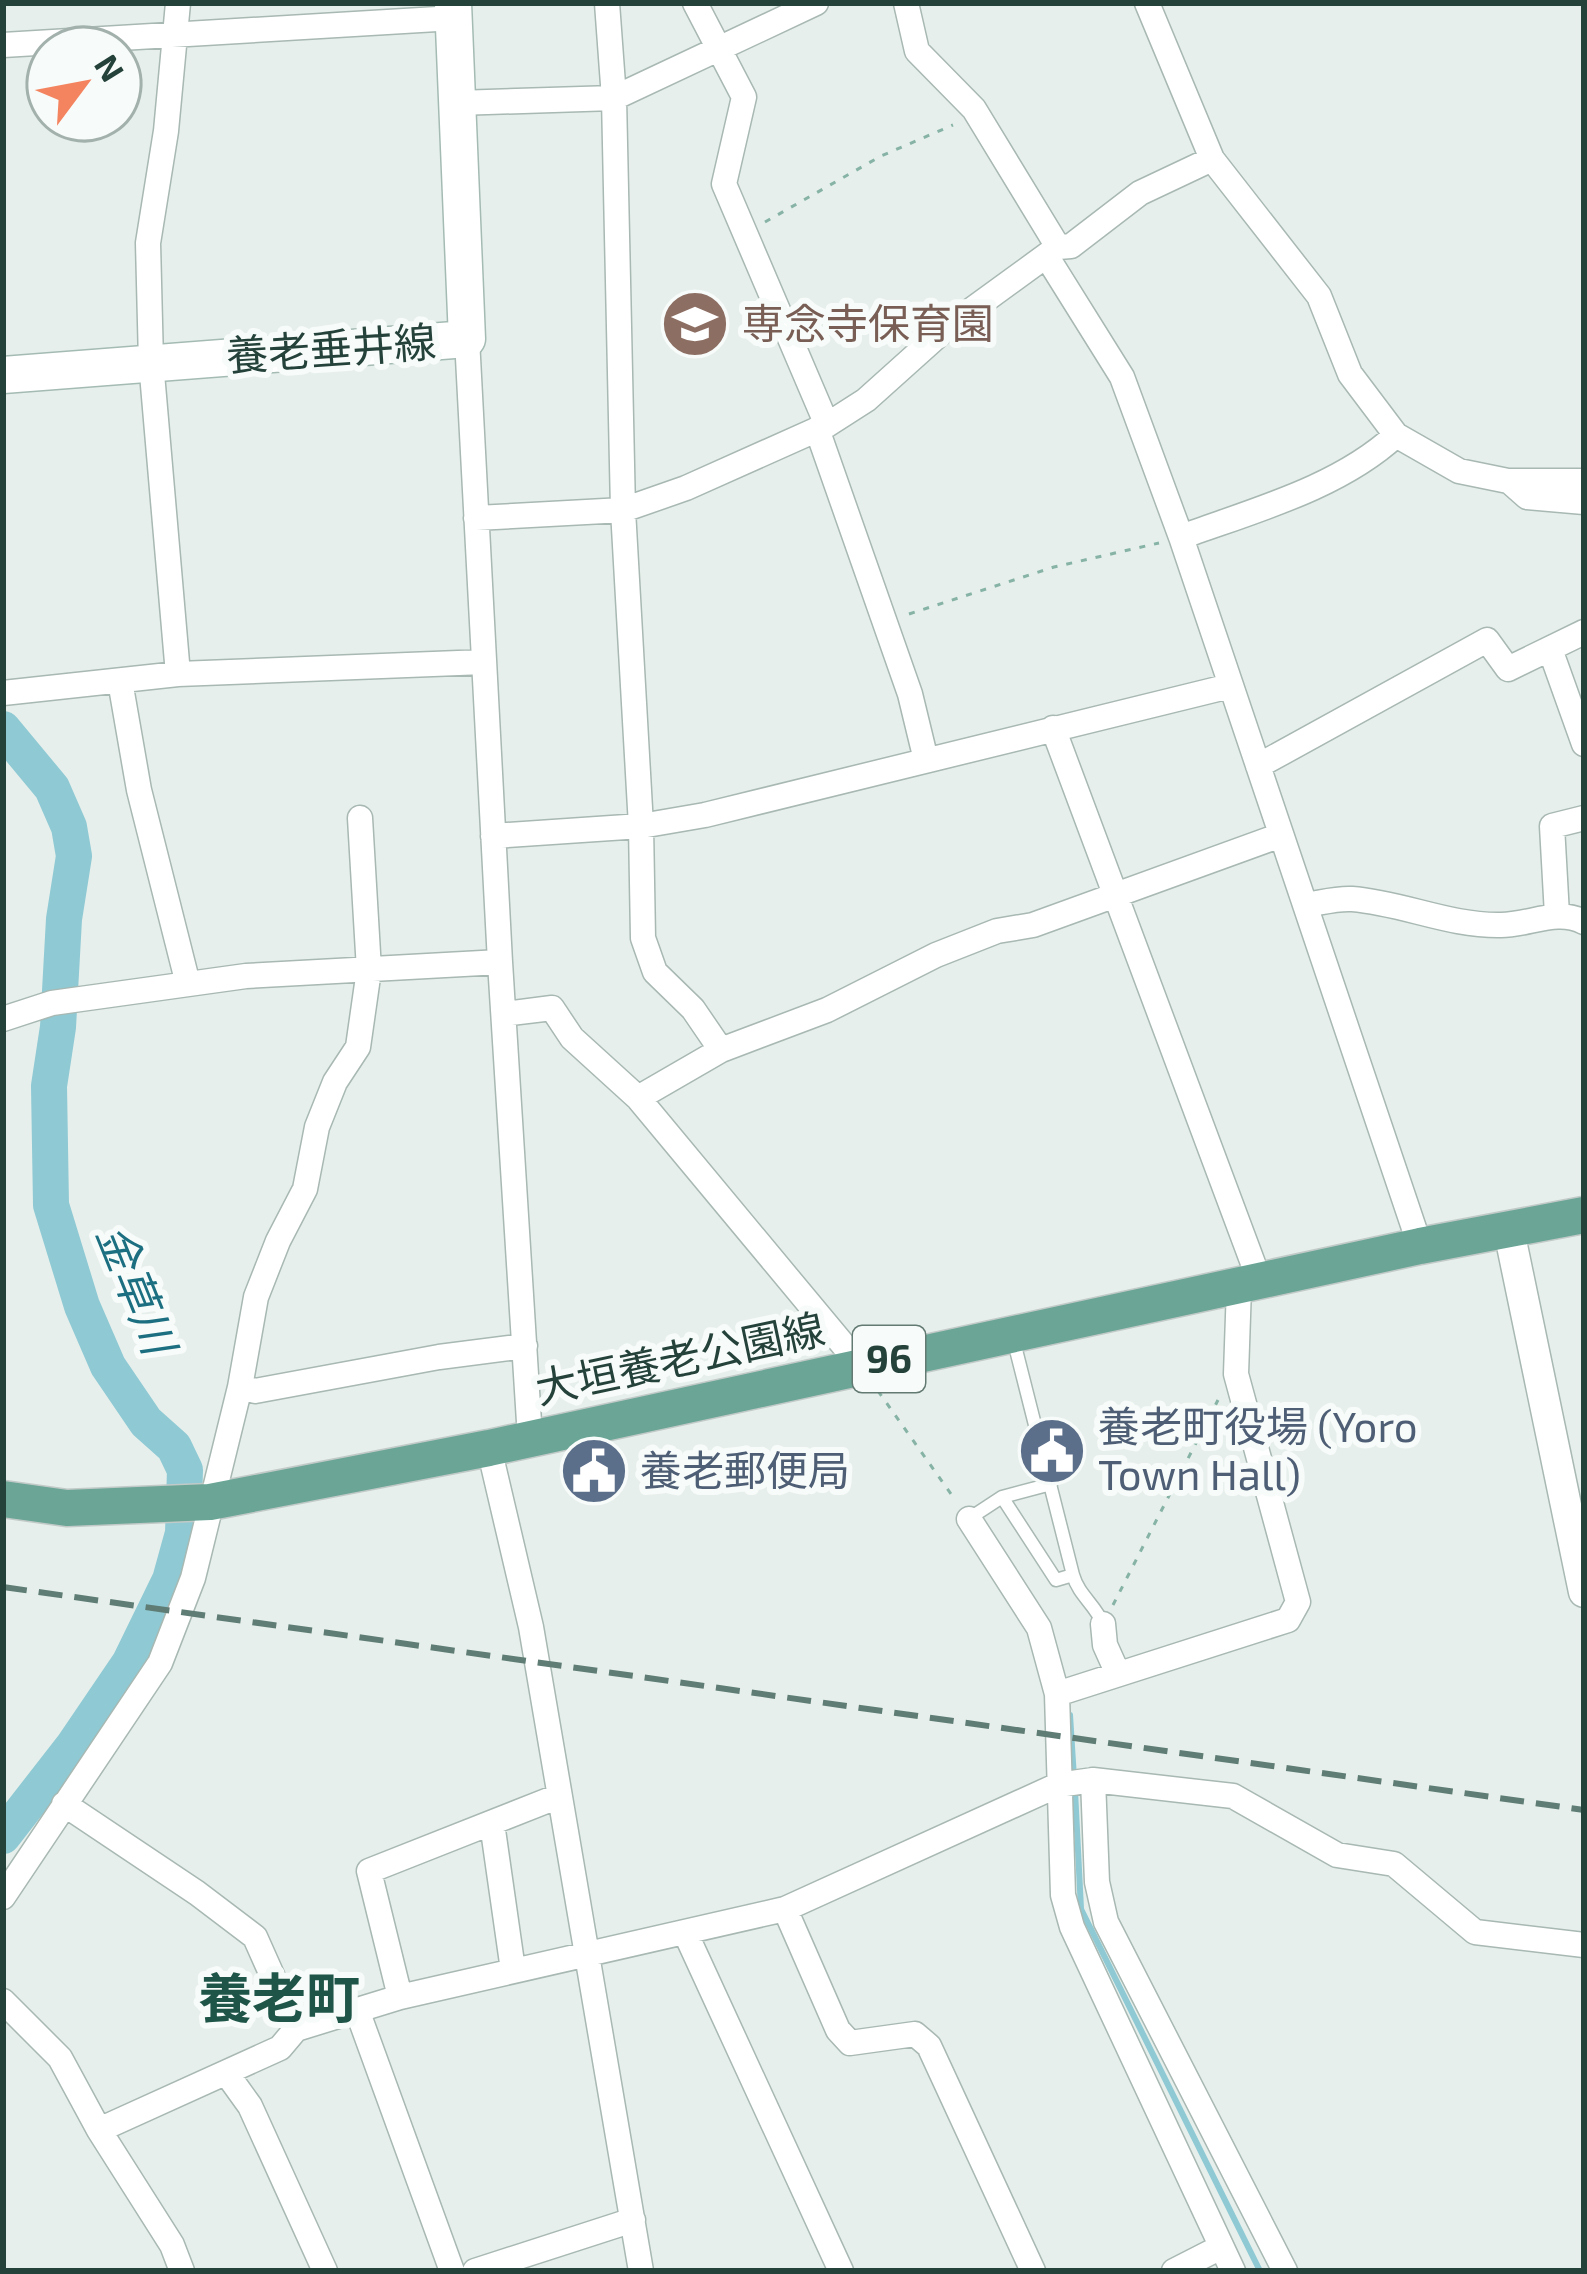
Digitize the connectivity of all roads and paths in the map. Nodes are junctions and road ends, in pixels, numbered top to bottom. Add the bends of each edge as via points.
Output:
1 (178, 3) edge
2 (607, 3) edge
3 (694, 3) edge
4 (816, 3) edge
5 (906, 3) edge
6 (1147, 3) edge
7 (453, 11) edge
8 (172, 36) junction
9 (3, 45) edge
10 (718, 50) junction
11 (614, 98) junction
12 (457, 103) junction
13 (977, 115) junction
14 (1212, 159) junction
15 (745, 234) junction
16 (1052, 252) junction
17 (467, 339) junction
18 (152, 362) junction
19 (3, 375) edge
20 (822, 427) junction
21 (1396, 435) junction
22 (1508, 481) junction
23 (1584, 481) edge
24 (1584, 502) edge
25 (623, 510) junction
26 (476, 518) junction
27 (1181, 538) junction
28 (885, 623) junction
29 (1584, 632) edge
30 (1550, 649) junction
31 (484, 662) junction
32 (178, 674) junction
33 (120, 681) junction
34 (1230, 686) junction
35 (3, 693) edge
36 (1053, 728) junction
37 (1584, 744) edge
38 (926, 760) junction
39 (1258, 766) junction
40 (361, 818) dead end
41 (1584, 818) edge
42 (641, 826) junction
43 (493, 836) junction
44 (1281, 836) junction
45 (1115, 893) junction
46 (1305, 905) junction
47 (1557, 915) junction
48 (1584, 922) edge
49 (500, 962) junction
50 (369, 970) junction
51 (188, 984) junction
52 (503, 1014) junction
53 (3, 1018) edge
54 (721, 1050) junction
55 (638, 1098) junction
56 (1584, 1215) edge
57 (1509, 1231) junction
58 (1420, 1246) junction
59 (1250, 1285) junction
60 (1012, 1334) junction
61 (525, 1346) junction
62 (860, 1365) junction
63 (1236, 1374) junction
64 (240, 1387) junction
65 (530, 1438) junction
66 (489, 1448) junction
67 (1051, 1484) junction
68 (1002, 1497) junction
69 (3, 1499) edge
70 (189, 1504) junction
71 (969, 1519) junction
72 (1073, 1575) junction
73 (1584, 1592) edge
74 (1103, 1624) junction
75 (1118, 1674) junction
76 (1057, 1694) junction
77 (1093, 1780) junction
78 (1058, 1785) junction
79 (559, 1796) junction
80 (64, 1804) junction
81 (492, 1822) junction
82 (47, 1828) junction
83 (3, 1898) edge
84 (784, 1909) junction
85 (3, 1923) edge
86 (685, 1933) junction
87 (1584, 1945) edge
88 (587, 1952) junction
89 (513, 1970) junction
90 (400, 1997) junction
91 (3, 2002) edge
92 (357, 2010) junction
93 (296, 2029) junction
94 (227, 2074) junction
95 (98, 2130) junction
96 (632, 2220) junction
97 (1221, 2247) junction
98 (182, 2271) edge
99 (325, 2271) edge
100 (452, 2271) edge
101 (475, 2271) edge
102 (641, 2271) edge
103 (841, 2271) edge
104 (1033, 2271) edge
105 (1174, 2271) edge
106 (1233, 2271) edge
107 (1285, 2271) edge

1 - 8 street
2 - 11 street
3 - 10 street
4 - 10 street
5 - 13 street via 917,50
6 - 14 street
7 - 8 street
7 - 12 main road, 養老垂井線
8 - 9 street
8 - 18 street via 148,243
10 - 11 street
10 - 15 street via 744,97 724,184
11 - 12 street
11 - 25 street
12 - 17 main road, 養老垂井線
13 - 15 path via 881,156
13 - 16 street
14 - 16 street via 1140,193
14 - 21 street via 1319,296 1350,374
15 - 20 street
16 - 20 street
16 - 27 street via 1122,377
17 - 18 main road, 養老垂井線
17 - 26 street
18 - 19 main road, 養老垂井線
18 - 32 street
20 - 25 street
20 - 28 street
21 - 22 street via 1459,471
21 - 27 street via 1351,467
22 - 23 street
22 - 24 street via 1527,496
25 - 26 street
25 - 42 street
26 - 31 street
27 - 28 path via 1054,567
27 - 34 street
28 - 38 street
29 - 30 street
30 - 37 street
30 - 39 street via 1508,669 1487,640
31 - 32 street
31 - 43 street
32 - 33 street
33 - 35 street
33 - 51 street
34 - 36 street
34 - 39 street
36 - 38 street
36 - 45 street
38 - 42 street
39 - 44 street
40 - 50 street
41 - 47 street via 1552,826
42 - 43 street
42 - 54 street via 643,938 655,972
43 - 49 street
44 - 45 street
44 - 46 street
45 - 54 street via 936,955 827,1010
45 - 59 street
46 - 47 street via 1346,898 1465,925
46 - 58 street
47 - 48 street
49 - 50 street
49 - 52 street
50 - 51 street
50 - 64 street via 358,1047 334,1082 305,1189 256,1298
51 - 53 street
52 - 55 street via 551,1009
52 - 61 street
54 - 55 street
55 - 62 street
56 - 57 main road, 大垣養老公園線 / 96
57 - 58 main road, 大垣養老公園線 / 96
57 - 73 street
58 - 59 main road, 大垣養老公園線 / 96
59 - 60 main road, 大垣養老公園線 / 96
59 - 63 street
60 - 62 main road, 大垣養老公園線 / 96
60 - 67 lane
61 - 64 street via 255,1391
61 - 65 street
62 - 65 main road, 大垣養老公園線 / 96
62 - 71 path
63 - 74 path
63 - 75 street via 1298,1601 1288,1620
64 - 70 street
65 - 66 main road, 大垣養老公園線 / 96
66 - 70 main road, 大垣養老公園線 / 96
66 - 79 street
67 - 68 lane
67 - 72 lane
68 - 71 lane
68 - 72 lane via 1056,1580
69 - 70 main road, 大垣養老公園線 / 96 via 67,1508
70 - 80 street via 193,1578 160,1663
71 - 76 street via 1039,1628
72 - 74 lane
74 - 75 street
75 - 76 street
76 - 78 street
77 - 78 street
77 - 87 street via 1233,1796 1337,1855 1394,1864 1475,1932
77 - 107 street via 1106,1922
78 - 84 street
78 - 97 street via 1072,1927
79 - 81 street
79 - 88 street
80 - 82 street
80 - 93 street via 255,1937
81 - 89 street
81 - 90 street via 369,1871
82 - 83 street
82 - 85 street via 43,1855
84 - 86 street
84 - 104 street via 850,2043 915,2034 929,2046
86 - 88 street
86 - 103 street
88 - 89 street
88 - 96 street
89 - 90 street
90 - 92 street
91 - 95 street via 60,2058
92 - 93 street
92 - 100 street
93 - 94 street via 280,2048
94 - 95 street
94 - 99 street via 250,2106
95 - 98 street
96 - 101 street
96 - 102 street
97 - 105 street
97 - 106 street

